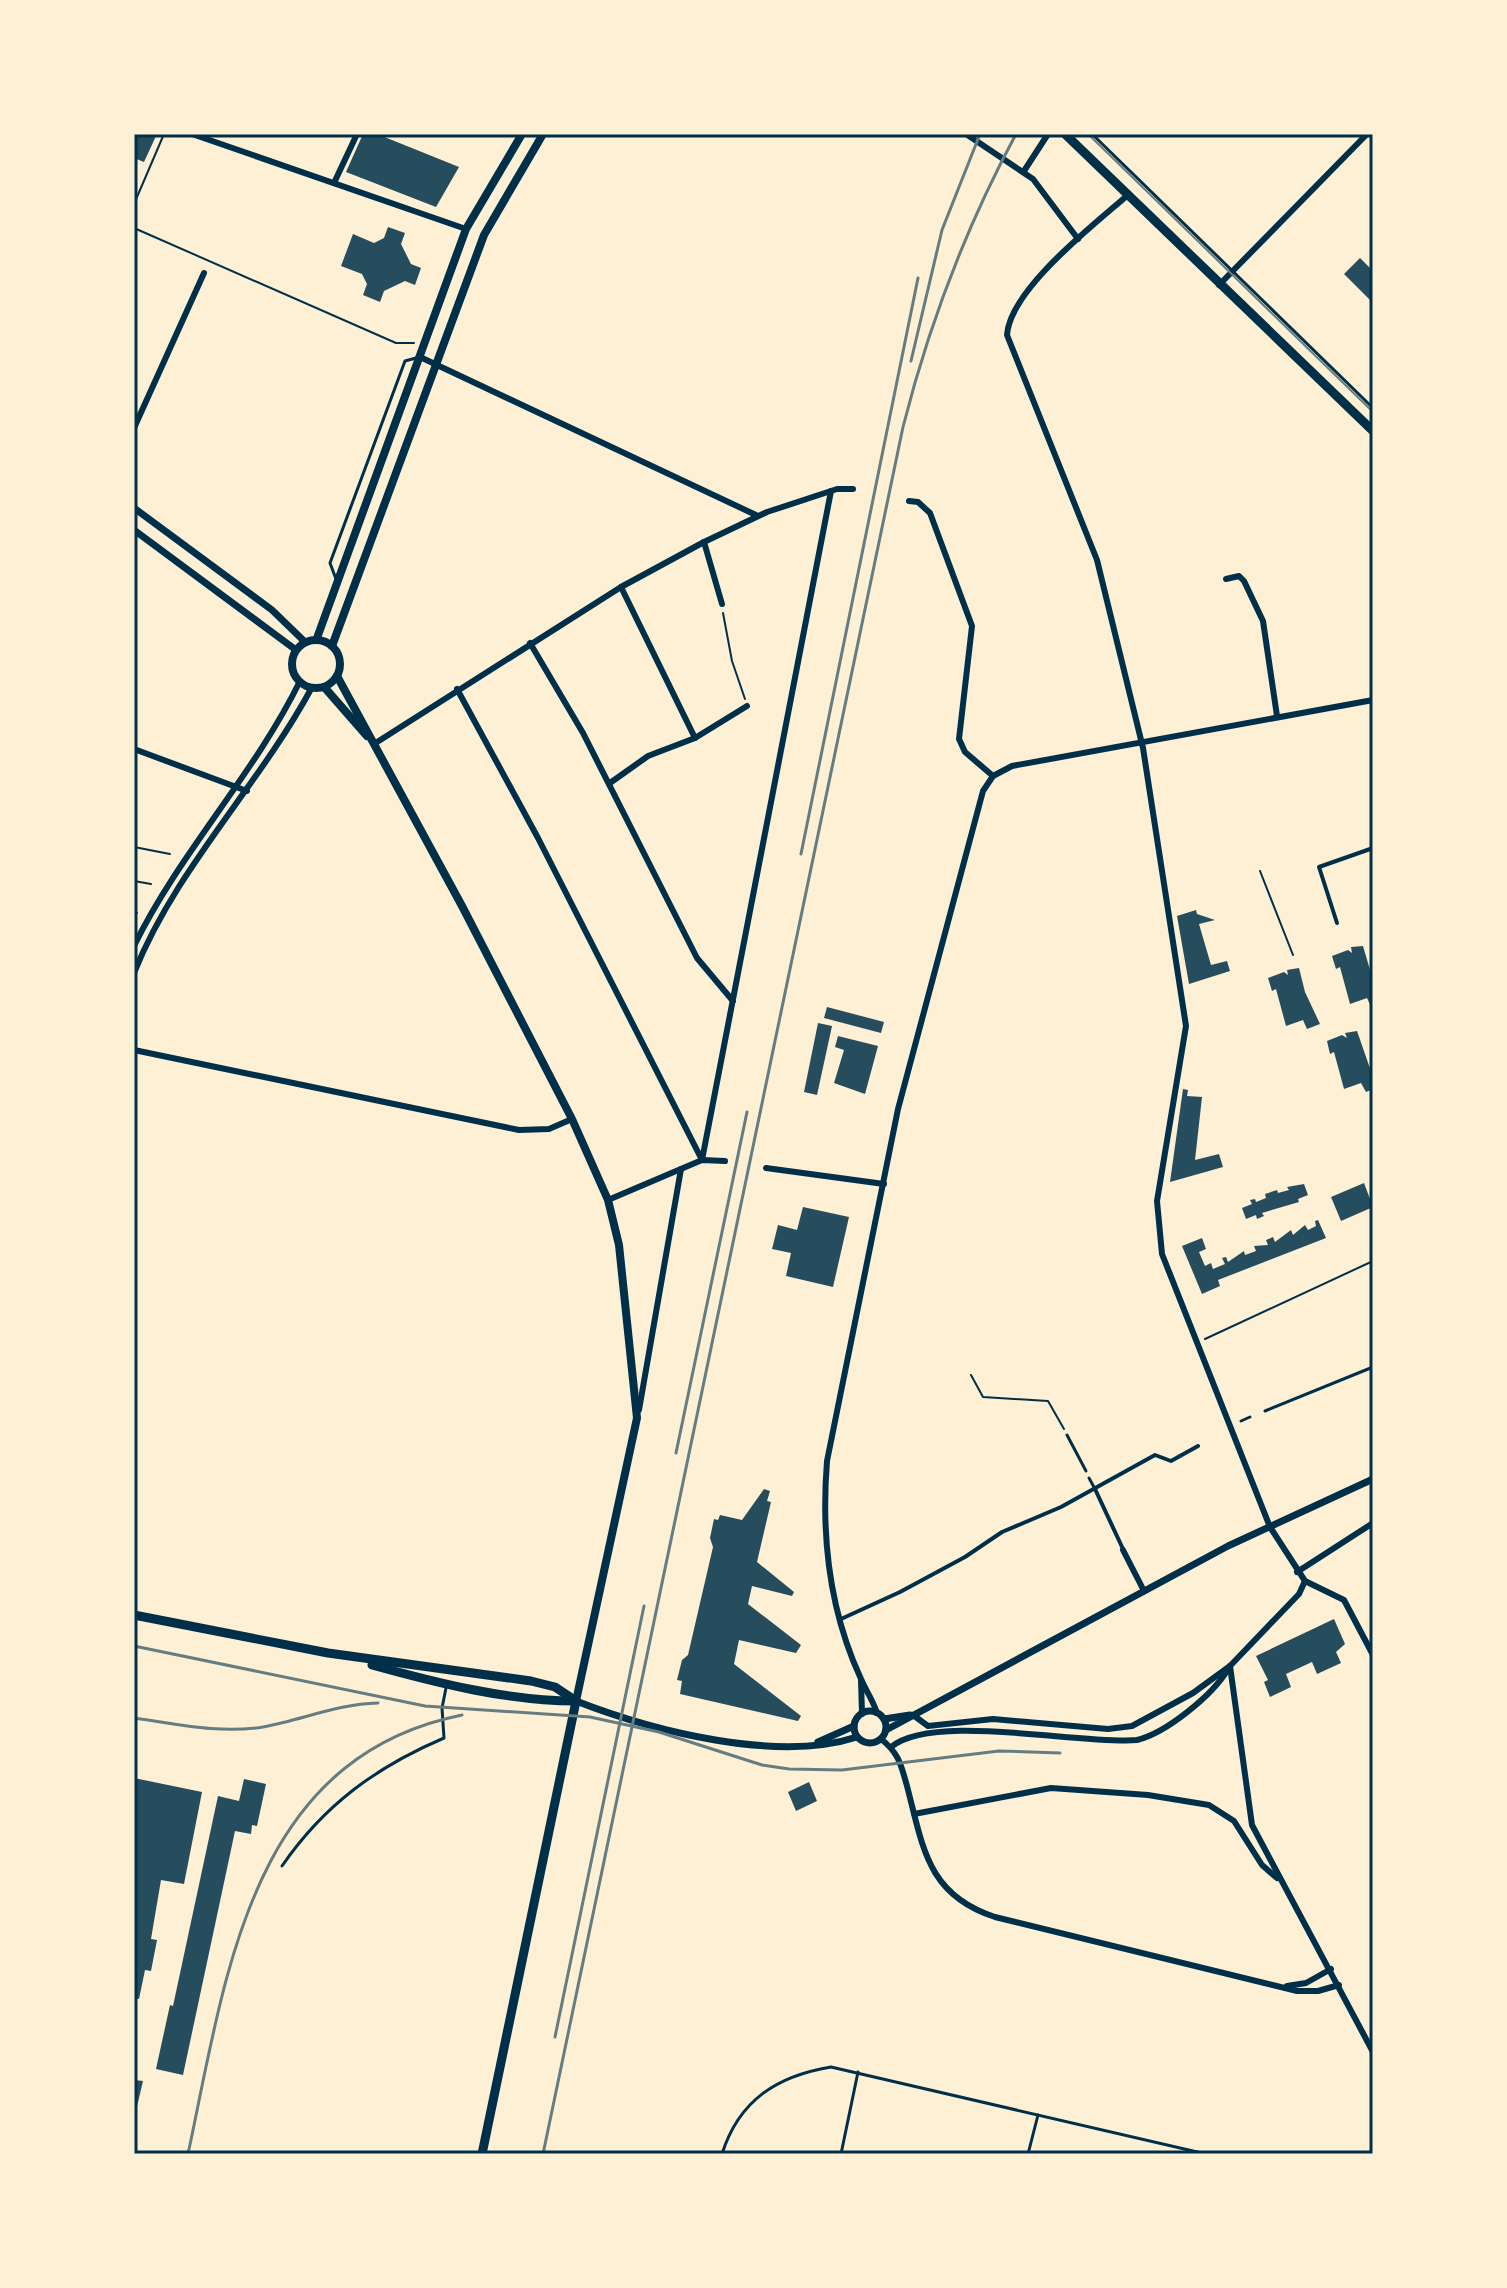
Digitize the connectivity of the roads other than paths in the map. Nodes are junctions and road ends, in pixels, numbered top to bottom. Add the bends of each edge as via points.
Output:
1 (192, 134) edge
2 (357, 134) edge
3 (522, 134) edge
4 (543, 134) edge
5 (966, 134) edge
6 (1048, 134) edge
7 (1065, 134) edge
8 (1092, 134) edge
9 (1367, 134) edge
10 (1024, 171) junction
11 (334, 183) junction
12 (1129, 194) junction
13 (466, 229) junction
14 (1078, 239) junction
15 (1233, 271) junction
16 (204, 273) dead end
17 (1219, 285) junction
18 (420, 357) junction
19 (436, 364) junction
20 (1373, 408) edge
21 (134, 428) edge
22 (1373, 431) edge
23 (853, 489) dead end
24 (831, 491) junction
25 (909, 501) dead end
26 (134, 508) edge
27 (756, 515) junction
28 (134, 530) edge
29 (704, 542) junction
30 (1226, 579) dead end
31 (621, 587) junction
32 (722, 604) road end
33 (317, 638) junction
34 (304, 641) junction
35 (530, 643) junction
36 (332, 646) junction
37 (296, 650) junction
38 (337, 676) junction
39 (300, 681) junction
40 (325, 688) junction
41 (311, 689) junction
42 (457, 689) junction
43 (1373, 700) edge
44 (747, 706) road end
45 (1277, 716) junction
46 (695, 738) junction
47 (1142, 741) junction
48 (373, 742) junction
49 (134, 749) edge
50 (993, 776) junction
51 (610, 783) junction
52 (235, 785) junction
53 (247, 791) junction
54 (1373, 848) edge
55 (1337, 923) dead end
56 (139, 936) junction
57 (148, 940) junction
58 (134, 946) edge
59 (134, 973) edge
60 (733, 1001) junction
61 (136, 1049) edge
62 (572, 1119) junction
63 (702, 1160) junction
64 (725, 1161) dead end
65 (766, 1168) dead end
66 (681, 1169) junction
67 (884, 1184) junction
68 (608, 1200) junction
69 (1373, 1367) edge
70 (1265, 1411) dead end
71 (1250, 1417) dead end
72 (637, 1418) junction
73 (1241, 1421) dead end
74 (1067, 1435) dead end
75 (1198, 1446) dead end
76 (1086, 1471) dead end
77 (1089, 1478) dead end
78 (1373, 1479) edge
79 (1095, 1489) junction
80 (1373, 1523) edge
81 (1270, 1527) junction
82 (1123, 1550) joint
83 (1297, 1572) junction
84 (1305, 1581) junction
85 (1144, 1591) junction
86 (134, 1615) edge
87 (841, 1619) junction
88 (1373, 1633) edge
89 (1364, 1636) junction
90 (328, 1653) junction
91 (1373, 1655) edge
92 (1230, 1666) junction
93 (450, 1673) junction
94 (861, 1680) junction
95 (447, 1684) junction
96 (576, 1701) junction
97 (877, 1713) junction
98 (862, 1714) junction
99 (913, 1715) junction
100 (884, 1719) junction
101 (854, 1726) junction
102 (886, 1730) junction
103 (857, 1737) junction
104 (881, 1739) junction
105 (809, 1746) junction
106 (891, 1747) junction
107 (914, 1814) junction
108 (282, 1866) dead end
109 (1280, 1880) junction
110 (1331, 1969) junction
111 (1339, 1985) junction
112 (1287, 1986) junction
113 (1373, 2052) edge
114 (858, 2071) junction
115 (1038, 2115) junction
116 (482, 2154) edge
117 (722, 2154) edge
118 (841, 2154) edge
119 (1028, 2154) edge
120 (1206, 2154) edge

1 - 11 street
2 - 11 street
3 - 13 main road
4 - 19 main road via 484,235
5 - 10 street
6 - 10 street
7 - 12 main road
8 - 15 lane
9 - 15 street
10 - 14 street via 1045,191
11 - 13 street
12 - 14 street
12 - 17 main road
13 - 18 main road
14 - 47 street via 1034,282 1007,328 1008,341 1109,597
15 - 17 street
15 - 20 lane
16 - 21 street
17 - 22 main road
18 - 19 street
18 - 33 main road
19 - 27 street
19 - 36 main road
23 - 24 street
24 - 27 street
24 - 60 street
25 - 50 street via 930,513 968,609 973,638 958,733 965,752
26 - 34 street via 272,610
27 - 29 street
28 - 37 street
29 - 31 street
29 - 32 street
30 - 45 street via 1239,576 1244,581 1263,621
31 - 35 street
31 - 46 street
33 - 34 main road
33 - 36 main road
34 - 37 main road
35 - 42 street
35 - 51 street
36 - 38 main road
37 - 39 main road via 294,669
38 - 40 main road
38 - 48 main road
39 - 41 main road
39 - 52 street via 281,720
40 - 41 main road
40 - 48 main road
41 - 53 street
42 - 48 street
42 - 63 street
43 - 45 street
44 - 46 street
45 - 47 street
46 - 51 street via 648,756
47 - 50 street via 1012,766
47 - 81 street via 1186,1026 1157,1226 1169,1275
48 - 62 main road
49 - 52 street
50 - 67 street via 978,804 898,1109
51 - 60 street via 697,958
52 - 53 street
52 - 56 street
53 - 57 street via 180,884
54 - 55 street via 1319,867
56 - 57 street
56 - 58 street
57 - 59 street
60 - 63 street
61 - 62 street via 519,1130 549,1129
62 - 68 main road
63 - 64 street
63 - 66 street
65 - 67 street
66 - 68 street
66 - 72 street
67 - 87 street via 827,1461 824,1542
68 - 72 main road via 619,1245
69 - 70 lane
71 - 73 lane
72 - 96 main road
74 - 76 lane
75 - 79 street via 1171,1461 1155,1455
77 - 79 lane
78 - 81 street
79 - 82 street
79 - 87 street via 1002,1532 965,1557
80 - 83 street
81 - 83 street
81 - 85 street
82 - 85 street
83 - 84 street
84 - 89 street via 1344,1600
84 - 92 street via 1299,1594
85 - 99 street
86 - 90 main road
87 - 94 street
88 - 89 street
89 - 91 street
90 - 93 main road
90 - 95 main road
92 - 99 street via 1185,1698 1120,1729 993,1719 928,1726
92 - 106 street via 1201,1701 1137,1740 994,1731 905,1738
92 - 109 street via 1252,1825
93 - 95 lane
93 - 96 main road via 531,1681 555,1687
94 - 97 street
94 - 98 street
95 - 96 main road
95 - 108 lane via 444,1738 410,1752 342,1796 305,1833
96 - 105 street via 718,1740
96 - 116 main road
97 - 98 street
97 - 100 street
98 - 101 street
99 - 100 street
99 - 102 street
100 - 102 street
101 - 103 street
101 - 105 street
102 - 104 street
103 - 104 street via 866,1743
103 - 105 street
104 - 106 street
106 - 107 street via 898,1754
107 - 109 street via 1051,1788 1209,1805 1234,1821 1262,1865
107 - 112 street via 932,1868 957,1900 995,1917
109 - 110 street
110 - 111 street
110 - 112 street via 1306,1983
111 - 112 street via 1307,1993
111 - 113 street
114 - 115 lane
114 - 117 lane via 831,2067 801,2072 765,2090 735,2123
114 - 118 lane
115 - 119 lane
115 - 120 lane

